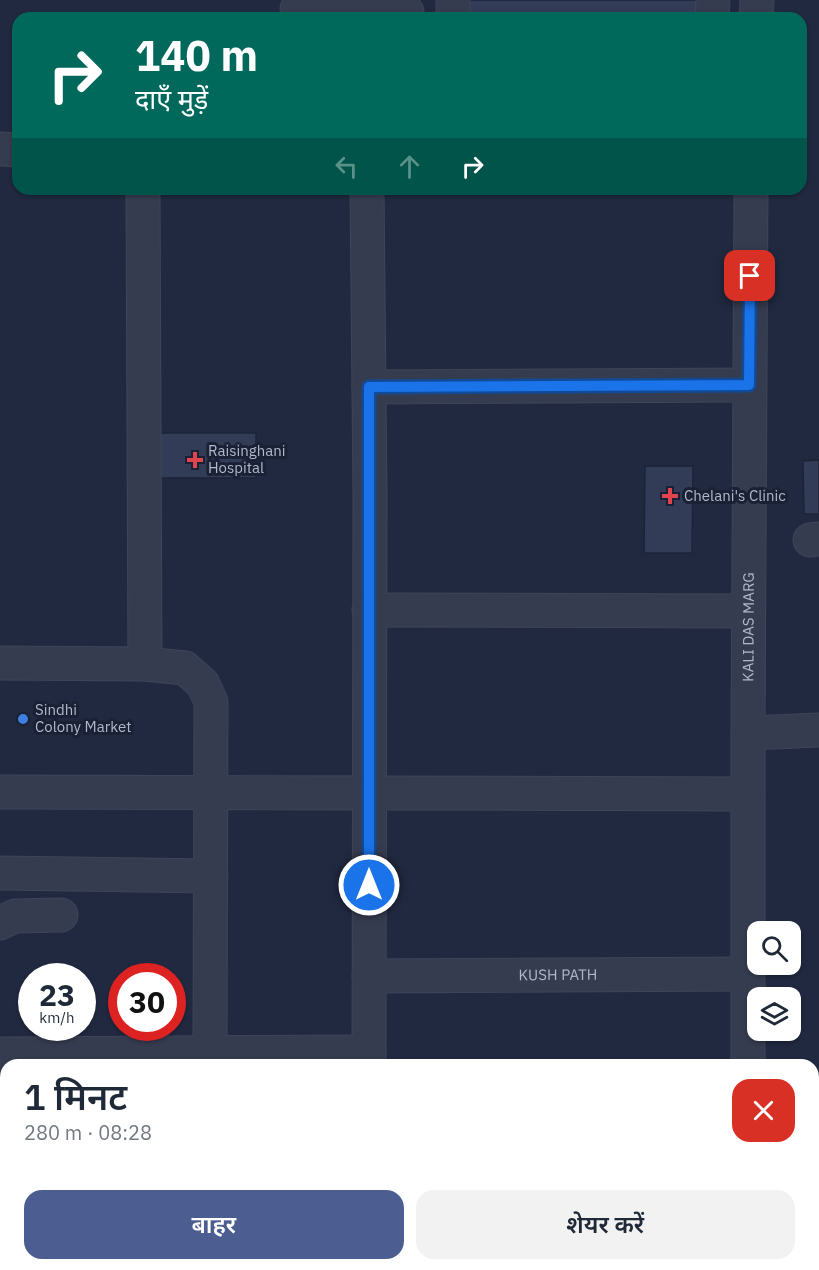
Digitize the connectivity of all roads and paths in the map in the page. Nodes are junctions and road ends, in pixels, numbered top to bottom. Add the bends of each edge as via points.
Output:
1 (297, 9) edge
2 (407, 12) dead end
3 (143, 195) edge
4 (367, 195) edge
5 (751, 195) edge
6 (749, 385) junction
7 (369, 387) junction
8 (369, 610) junction
9 (748, 611) junction
10 (0, 663) edge
11 (145, 664) junction
12 (819, 730) edge
13 (748, 733) junction
14 (0, 792) edge
15 (211, 792) junction
16 (369, 793) junction
17 (748, 794) junction
18 (0, 873) edge
19 (211, 876) junction
20 (61, 915) dead end
21 (748, 921) edge
22 (0, 923) edge
23 (747, 974) edge
24 (748, 975) edge
25 (369, 976) junction
26 (210, 1053) junction
27 (0, 1054) edge
28 (369, 1058) edge
29 (128, 1059) edge
30 (748, 1059) edge

1 - 2 street
3 - 11 street
4 - 7 street
5 - 6 street, KALI DAS MARG
6 - 7 street
6 - 9 street, KALI DAS MARG
7 - 8 street
8 - 9 street
8 - 16 street
9 - 13 street, KALI DAS MARG
10 - 11 street
11 - 15 street via 185,668 203,684 211,702
12 - 13 street
13 - 17 street, KALI DAS MARG
14 - 15 street
15 - 16 street
15 - 19 street
16 - 17 street
16 - 25 street
17 - 21 street, KALI DAS MARG
18 - 19 street
19 - 26 street
20 - 22 street via 15,916
23 - 25 street, KUSH PATH
24 - 30 street, KALI DAS MARG
25 - 28 street
26 - 28 street
26 - 29 street
27 - 29 street

